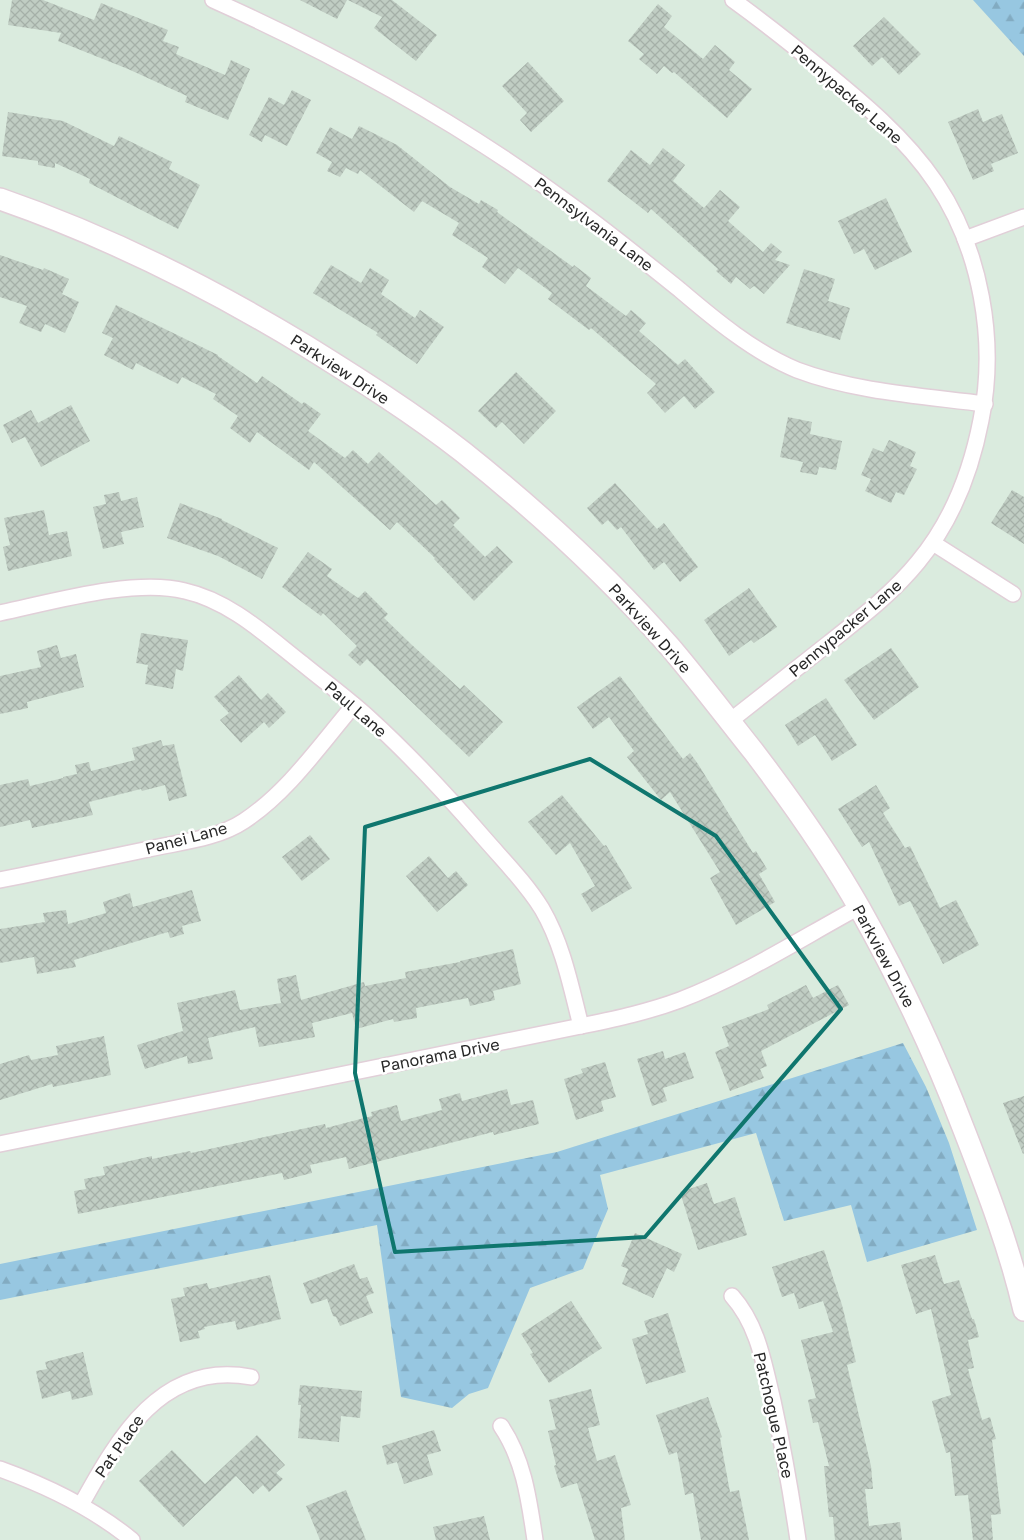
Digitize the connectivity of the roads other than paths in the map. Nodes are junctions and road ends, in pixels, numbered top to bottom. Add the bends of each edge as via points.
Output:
1 (213, 0) edge
2 (733, 0) edge
3 (0, 199) edge
4 (1024, 217) edge
5 (965, 239) junction
6 (984, 404) junction
7 (933, 543) junction
8 (1013, 594) dead end
9 (0, 613) edge
10 (354, 705) junction
11 (730, 721) junction
12 (0, 880) edge
13 (859, 907) junction
14 (581, 1026) junction
15 (0, 1144) edge
16 (732, 1296) dead end
17 (1023, 1298) edge
18 (251, 1377) dead end
19 (501, 1426) dead end
20 (0, 1469) edge
21 (82, 1505) junction
22 (132, 1540) edge
23 (535, 1540) edge
24 (798, 1540) edge

1 - 6 street, Pennsylvania Lane via 341,62 488,147 583,214 709,314 776,360 796,370 839,382
2 - 5 street, Pennypacker Lane via 843,86 902,141 937,185
3 - 11 street, Parkview Drive via 68,224 255,315 363,382 461,451 533,511 603,576 668,646
4 - 5 street
5 - 6 street, Pennypacker Lane via 984,316 987,361
6 - 7 street, Pennypacker Lane via 962,490
7 - 8 street
7 - 11 street, Pennypacker Lane via 906,577 878,603
9 - 10 street, Paul Lane via 114,590 152,587 185,591 214,601 236,614
10 - 12 street, Panei Lane via 284,786 242,822 211,835
10 - 14 street, Paul Lane via 441,788 534,897 564,959
11 - 13 street, Parkview Drive via 800,812
13 - 14 street, Panorama Drive via 707,989 652,1009
13 - 17 street, Parkview Drive via 945,1080 987,1189
14 - 15 street, Panorama Drive
16 - 24 street, Patchogue Place via 751,1323 767,1375 783,1445
18 - 21 street, Pat Place via 227,1374 205,1377 158,1398 117,1444
19 - 23 street via 521,1466
20 - 21 street
21 - 22 street

